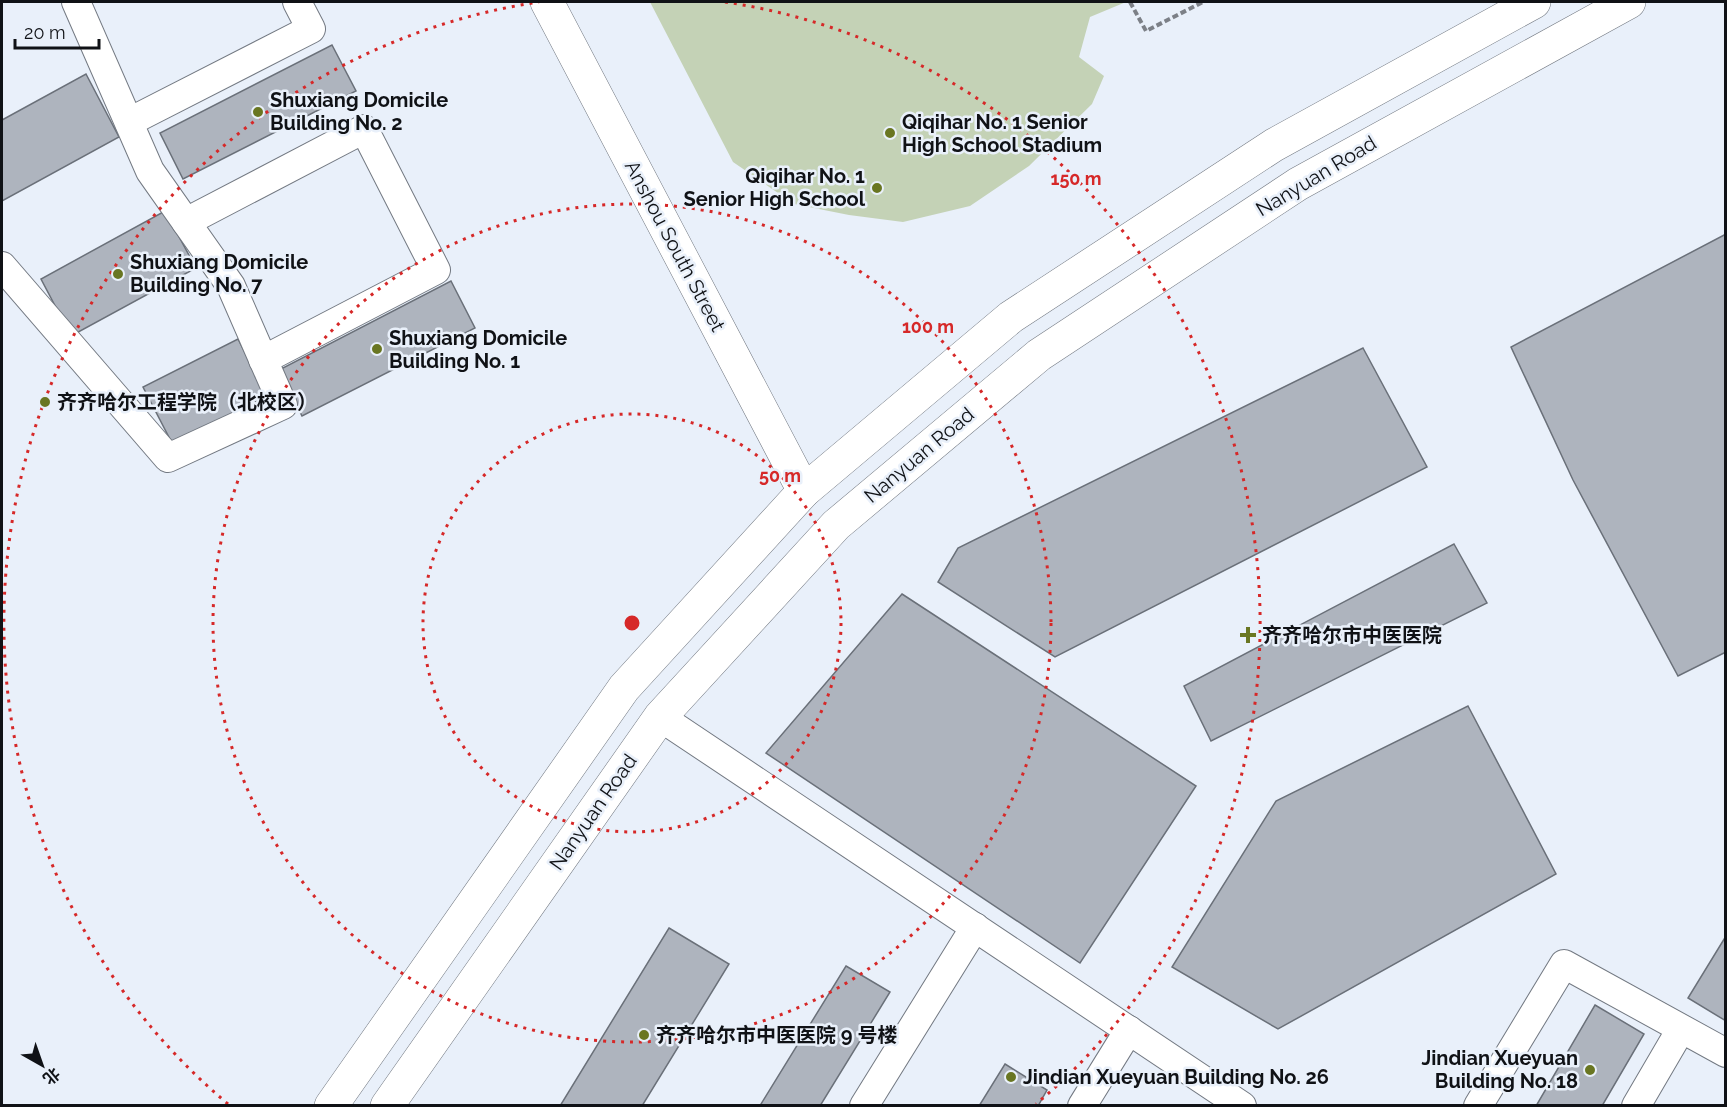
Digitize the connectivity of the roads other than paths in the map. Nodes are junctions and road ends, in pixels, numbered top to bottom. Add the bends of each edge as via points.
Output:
1 (76, 2) edge
2 (297, 2) edge
3 (547, 2) edge
4 (1534, 2) edge
5 (1629, 2) edge
6 (129, 122) junction
7 (186, 222) junction
8 (2, 266) edge
9 (263, 360) junction
10 (804, 491) junction
11 (660, 717) junction
12 (975, 927) junction
13 (1682, 1029) junction
14 (1128, 1030) junction
15 (1725, 1053) edge
16 (331, 1106) edge
17 (387, 1106) edge
18 (864, 1106) edge
19 (1082, 1106) edge
20 (1242, 1106) edge
21 (1478, 1106) edge
22 (1636, 1106) edge

1 - 6 street
2 - 6 street via 311,29
3 - 10 main road, Anshou South Street
4 - 10 main road via 1274,145 1011,317
5 - 11 main road, Nanyuan Road via 1298,184 1039,355 836,525
6 - 7 street via 150,171
7 - 9 street via 231,286
7 - 9 street via 364,129 436,270
8 - 9 street via 168,459 283,405
10 - 16 main road via 624,688
11 - 12 street
11 - 17 main road, Nanyuan Road
12 - 14 street
12 - 18 street
13 - 15 street
13 - 21 street via 1564,964
13 - 22 street
14 - 19 street
14 - 20 street

